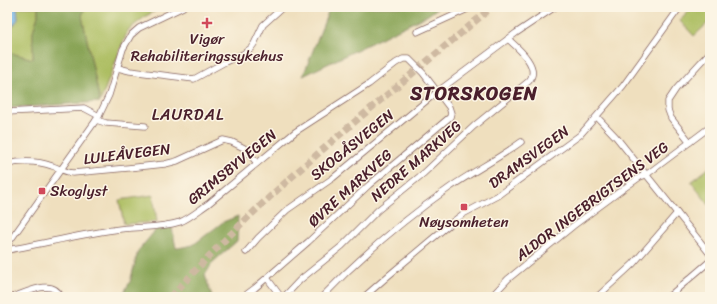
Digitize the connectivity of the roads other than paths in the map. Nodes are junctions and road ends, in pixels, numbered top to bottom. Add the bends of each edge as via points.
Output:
1 (183, 7) edge
2 (283, 7) edge
3 (472, 7) edge
4 (555, 7) edge
5 (680, 7) edge
6 (417, 32) dead end
7 (508, 39) junction
8 (710, 52) edge
9 (118, 68) junction
10 (437, 92) junction
11 (7, 112) edge
12 (597, 117) junction
13 (98, 118) junction
14 (145, 126) dead end
15 (710, 127) edge
16 (521, 142) dead end
17 (690, 142) junction
18 (257, 163) junction
19 (7, 164) edge
20 (60, 169) junction
21 (646, 175) junction
22 (677, 213) junction
23 (7, 245) edge
24 (7, 250) edge
25 (246, 252) dead end
26 (710, 254) edge
27 (710, 261) edge
28 (267, 278) junction
29 (15, 297) edge
30 (61, 297) edge
31 (242, 297) edge
32 (283, 297) edge
33 (322, 297) edge
34 (364, 297) edge
35 (491, 297) edge
36 (597, 297) edge
37 (668, 297) edge

1 - 9 street via 134,32 123,49
2 - 9 street via 263,25 254,44 243,54 194,80
3 - 6 street
4 - 7 street, SKOGÅSVEGEN
5 - 12 street, DRAMSVEGEN via 630,77
7 - 10 street, SKOGÅSVEGEN
7 - 32 street, NEDRE MARKVEG via 524,55 532,68 533,75 529,81 478,122
8 - 17 street via 668,101 669,114
9 - 13 street
10 - 18 street, GRIMSBYVEGEN via 413,62 403,59 295,132
10 - 25 street, SKOGÅSVEGEN via 333,178 287,210
10 - 28 street, ØVRE MARKVEG via 449,107 450,117 365,189
11 - 13 street via 84,108
12 - 21 street
12 - 34 street, DRAMSVEGEN via 576,138 510,187 463,214 440,231
13 - 14 street via 106,123
13 - 20 street
15 - 17 street, ALDOR INGEBRIGTSENS VEG
16 - 33 street via 450,188 391,231
17 - 21 street, ALDOR INGEBRIGTSENS VEG
18 - 20 street, LULEÅVEGEN via 244,148 223,140 165,164 73,173
18 - 24 street, GRIMSBYVEGEN via 182,222 111,230
19 - 20 street, LULEÅVEGEN via 31,162
20 - 23 street
21 - 22 street
21 - 35 street, ALDOR INGEBRIGTSENS VEG via 573,226 508,279
22 - 26 street
22 - 36 street via 633,264
27 - 37 street
28 - 31 street, ØVRE MARKVEG
28 - 32 street
29 - 30 street via 44,287 59,292

